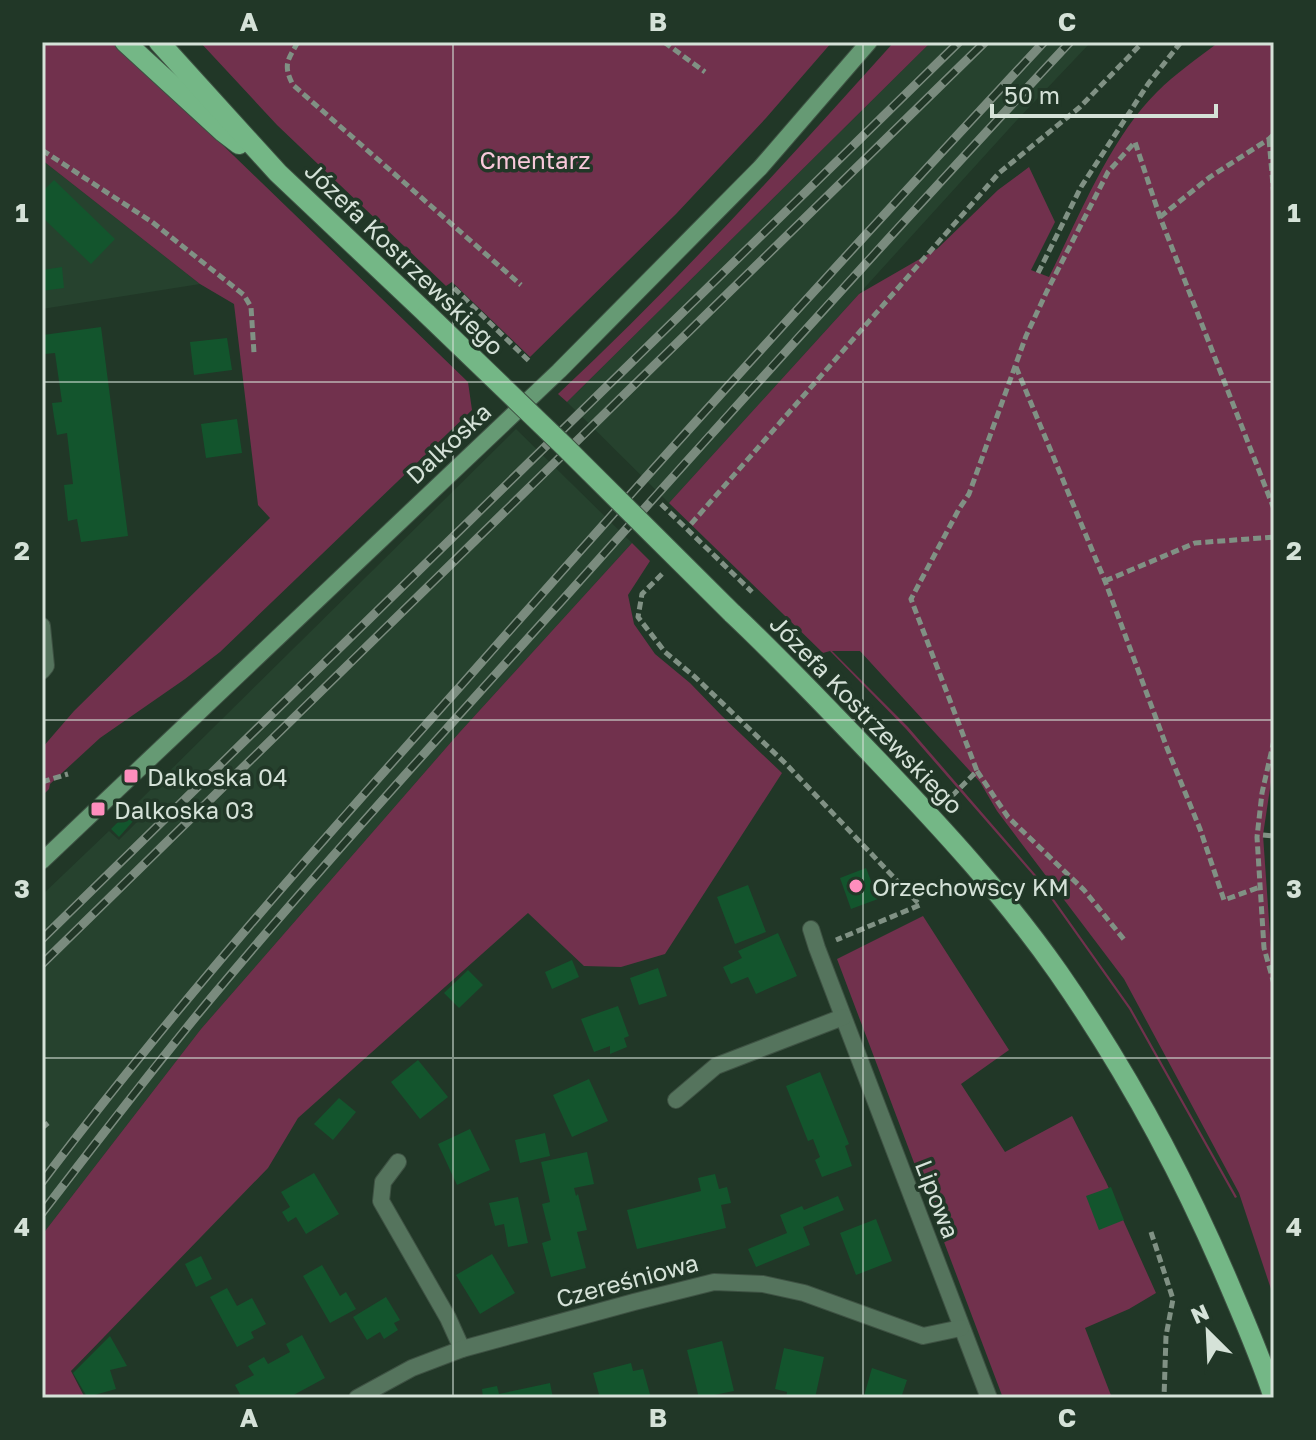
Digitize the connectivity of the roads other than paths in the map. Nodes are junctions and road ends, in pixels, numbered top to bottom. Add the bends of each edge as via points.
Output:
1 (125, 42) edge
2 (159, 42) edge
3 (869, 42) edge
4 (278, 173) junction
5 (42, 626) edge
6 (42, 671) edge
7 (42, 861) edge
8 (811, 929) dead end
9 (843, 1017) junction
10 (676, 1100) dead end
11 (398, 1162) dead end
12 (961, 1328) junction
13 (462, 1349) junction
14 (357, 1398) edge
15 (989, 1398) edge
16 (1274, 1398) edge

1 - 4 main road, Józefa Kostrzewskiego via 222,131
2 - 4 main road, Józefa Kostrzewskiego
3 - 7 street, Dalkoska via 760,168 559,371
4 - 16 main road, Józefa Kostrzewskiego, bridge via 778,656 999,893 1058,971 1138,1098 1216,1253
5 - 6 street
8 - 9 street, Lipowa
9 - 10 street via 716,1066
9 - 12 street, Lipowa
11 - 13 street via 383,1182 381,1201
12 - 13 street, Czereśniowa via 923,1336 804,1293 714,1282
12 - 15 street, Lipowa
13 - 14 street, Czereśniowa

